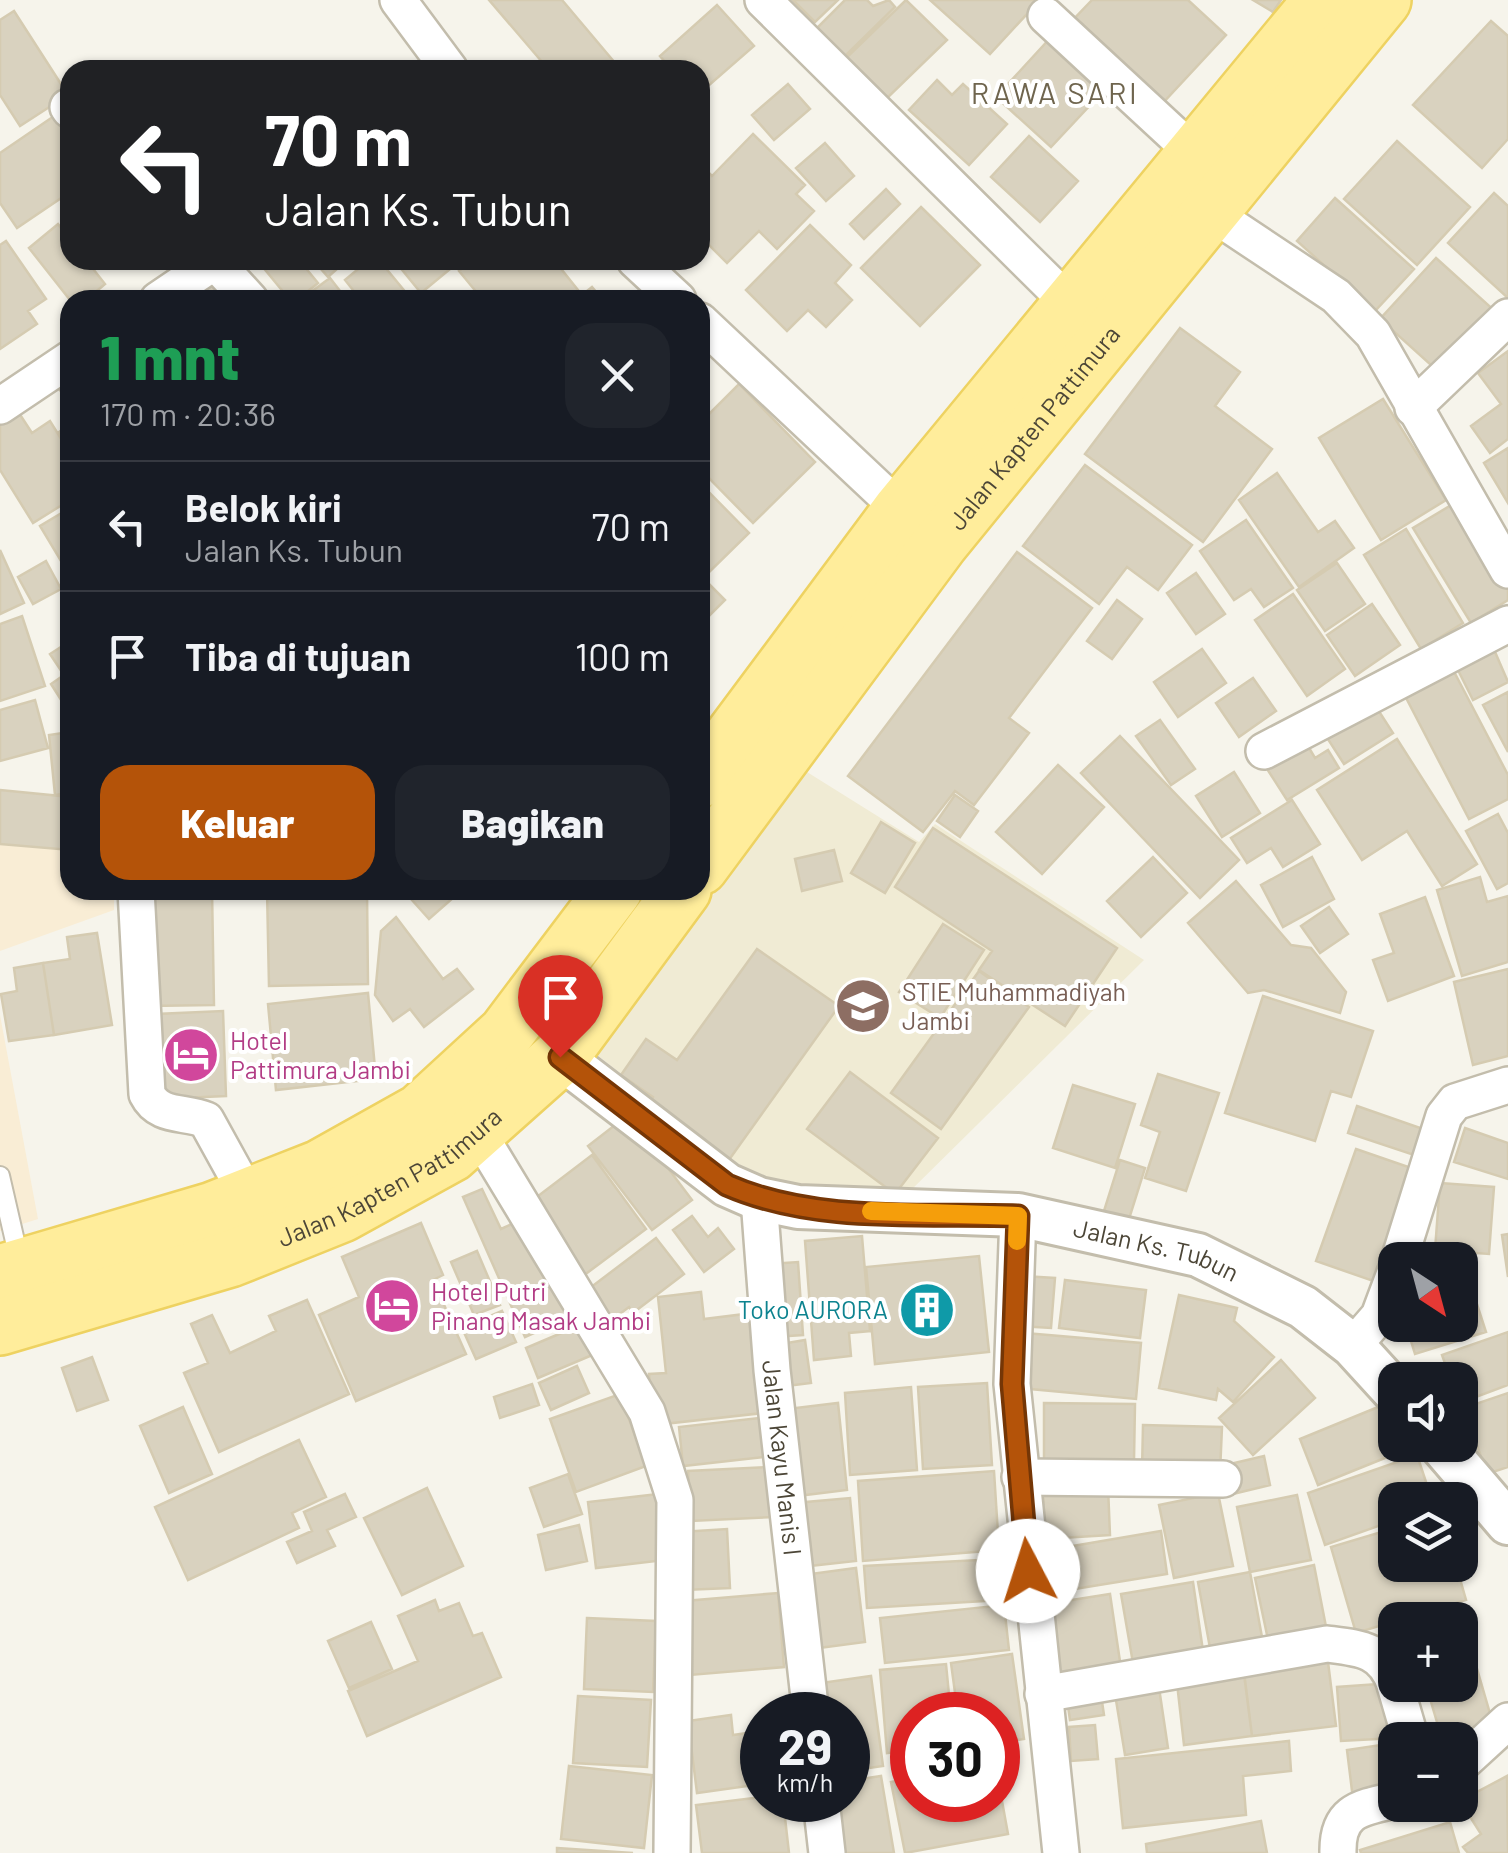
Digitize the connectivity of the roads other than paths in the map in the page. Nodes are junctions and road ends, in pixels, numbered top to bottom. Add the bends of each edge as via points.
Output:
1 (398, 0) edge
2 (764, 0) edge
3 (1322, 0) edge
4 (1383, 0) edge
5 (1046, 16) dead end
6 (437, 60) edge
7 (1194, 153) junction
8 (1210, 212) junction
9 (196, 270) edge
10 (224, 270) edge
11 (646, 270) edge
12 (172, 281) edge
13 (241, 290) edge
14 (668, 290) edge
15 (1070, 304) junction
16 (1508, 317) edge
17 (710, 330) edge
18 (60, 367) edge
19 (0, 406) edge
20 (1413, 408) junction
21 (901, 510) junction
22 (1508, 570) edge
23 (1508, 624) edge
24 (1264, 751) dead end
25 (710, 767) edge
26 (710, 854) edge
27 (137, 900) edge
28 (606, 900) edge
29 (634, 900) edge
30 (669, 909) edge
31 (560, 1057) junction
32 (1508, 1085) edge
33 (477, 1131) junction
34 (0, 1176) edge
35 (248, 1196) junction
36 (759, 1199) junction
37 (1018, 1216) junction
38 (1405, 1242) edge
39 (14, 1296) edge
40 (1378, 1317) edge
41 (1354, 1346) junction
42 (1378, 1373) edge
43 (1455, 1462) edge
44 (1020, 1476) junction
45 (1223, 1479) dead end
46 (1508, 1523) edge
47 (1378, 1656) edge
48 (808, 1692) edge
49 (1042, 1694) junction
50 (1508, 1721) edge
51 (1478, 1749) edge
52 (1378, 1806) edge
53 (823, 1822) edge
54 (672, 1853) edge
55 (827, 1853) edge
56 (1061, 1853) edge
57 (1338, 1853) edge

1 - 6 street
2 - 15 street
3 - 7 main road, Jalan Kapten Pattimura
4 - 8 main road, Jalan Kapten Pattimura
5 - 7 street
7 - 15 main road, Jalan Kapten Pattimura
8 - 20 street via 1336,296 1373,334
8 - 26 main road, Jalan Kapten Pattimura via 942,542
9 - 12 street
10 - 13 street
11 - 14 street
15 - 21 main road, Jalan Kapten Pattimura
16 - 20 street
17 - 21 street
18 - 19 street
20 - 22 street
21 - 25 main road, Jalan Kapten Pattimura
23 - 24 street
27 - 35 street via 147,1094 165,1112 206,1120
28 - 35 main road, Jalan Kapten Pattimura via 506,1033 420,1112 320,1168
29 - 30 main road
30 - 31 main road, Jalan Kapten Pattimura
31 - 33 main road, Jalan Kapten Pattimura
31 - 36 street, Jalan Ks. Tubun via 727,1185
32 - 38 street via 1455,1102 1444,1116
33 - 39 main road, Jalan Kapten Pattimura via 450,1154 342,1214 230,1258
33 - 54 street via 647,1412 675,1500
34 - 39 lane
35 - 39 main road, Jalan Kapten Pattimura
36 - 37 street, Jalan Ks. Tubun via 836,1210
36 - 48 street, Jalan Kayu Manis I
37 - 41 street, Jalan Ks. Tubun via 1198,1255 1302,1307
37 - 44 street via 1012,1384
40 - 41 street
41 - 42 street, Jalan Ks. Tubun
43 - 46 street
44 - 45 street
44 - 49 street
47 - 49 street via 1327,1644
49 - 56 street
50 - 51 street
52 - 57 street via 1348,1816 1338,1829
53 - 55 street

